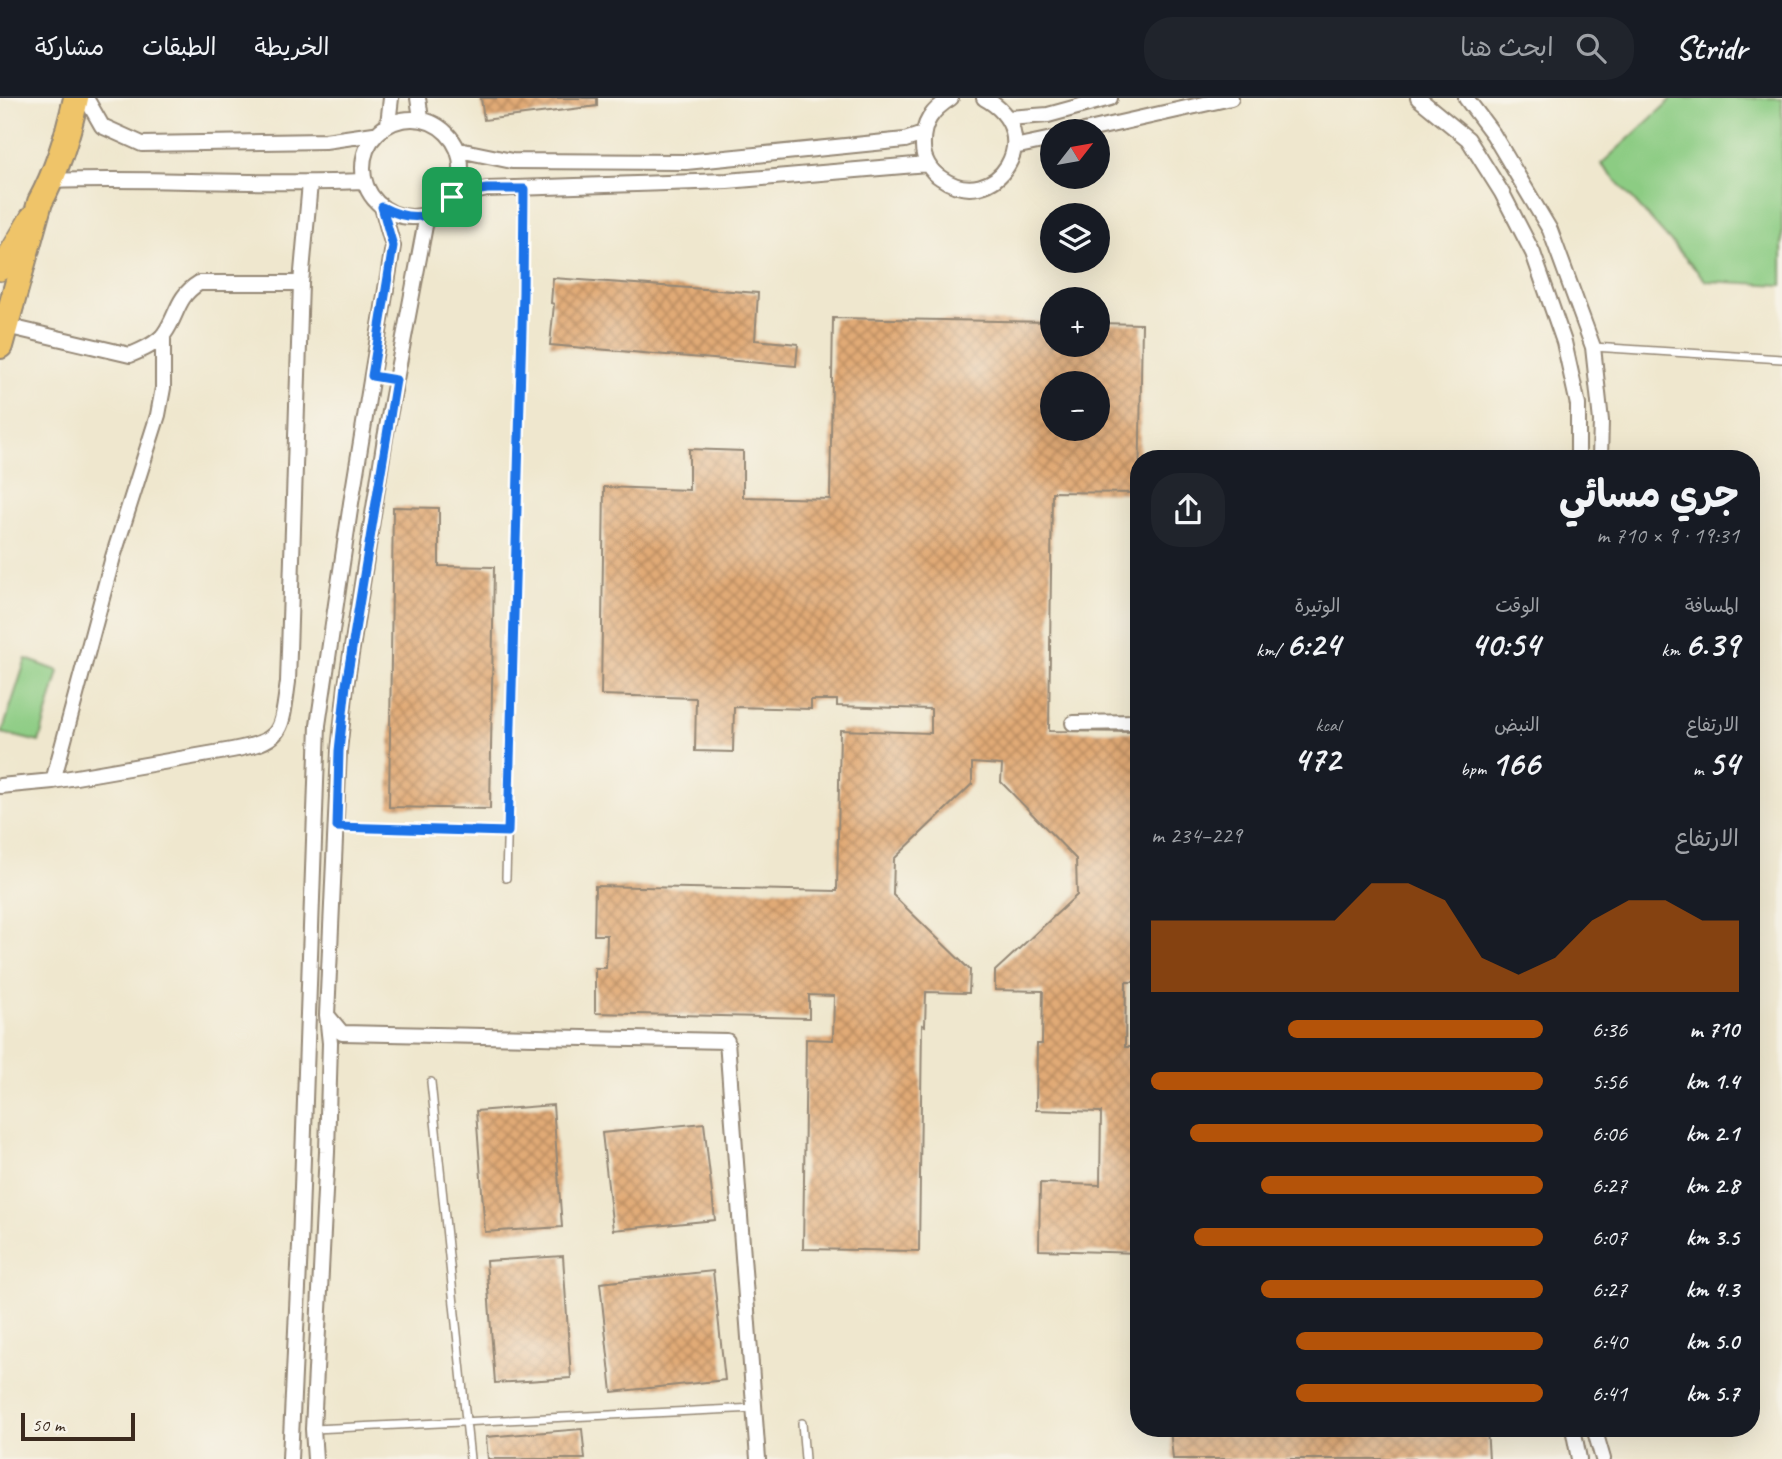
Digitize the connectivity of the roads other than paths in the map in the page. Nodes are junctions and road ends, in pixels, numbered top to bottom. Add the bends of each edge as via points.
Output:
1 (76, 98) edge
2 (86, 98) edge
3 (391, 98) edge
4 (418, 98) edge
5 (951, 98) edge
6 (984, 98) edge
7 (1110, 98) edge
8 (1231, 98) edge
9 (1418, 98) edge
10 (1466, 98) edge
11 (421, 118) junction
12 (1008, 118) junction
13 (388, 124) junction
14 (1110, 125) edge
15 (923, 134) junction
16 (374, 135) junction
17 (1040, 142) edge
18 (1014, 147) junction
19 (458, 150) junction
20 (927, 164) junction
21 (364, 181) junction
22 (310, 183) junction
23 (524, 189) junction
24 (46, 192) junction
25 (452, 197) junction
26 (382, 207) junction
27 (427, 215) junction
28 (0, 270) edge
29 (301, 283) junction
30 (163, 335) junction
31 (3, 336) edge
32 (1593, 348) junction
33 (1782, 359) edge
34 (372, 376) junction
35 (396, 380) junction
36 (1578, 450) edge
37 (1600, 450) edge
38 (1130, 722) edge
39 (1073, 723) dead end
40 (53, 780) junction
41 (0, 786) edge
42 (337, 827) junction
43 (508, 832) junction
44 (506, 878) dead end
45 (327, 1015) junction
46 (431, 1082) dead end
47 (756, 1408) junction
48 (466, 1422) junction
49 (802, 1423) dead end
50 (313, 1429) junction
51 (1575, 1437) edge
52 (1596, 1437) edge
53 (290, 1459) edge
54 (315, 1459) edge
55 (470, 1459) edge
56 (758, 1459) edge
57 (805, 1459) edge
58 (1579, 1459) edge
59 (1602, 1459) edge

1 - 24 highway via 66,142
2 - 16 street via 102,126 142,144 325,142
3 - 13 street
4 - 11 street
5 - 15 street via 937,107
6 - 12 street
7 - 12 street via 1048,115
8 - 14 street
9 - 36 street via 1468,139 1533,253 1563,342 1578,405
10 - 32 street via 1550,230
11 - 13 street
11 - 19 street via 437,124
12 - 18 street
13 - 16 street
15 - 19 street via 905,140 685,162 512,161
15 - 20 street
16 - 21 street via 365,149
17 - 18 street
18 - 20 street via 1002,173 977,187 948,183
19 - 25 street via 462,167
20 - 23 street via 727,181
21 - 22 street
21 - 26 street
22 - 24 street via 101,180
22 - 29 street
23 - 25 street via 487,189
23 - 43 lane
24 - 28 main road
24 - 31 highway
25 - 27 street
26 - 27 street via 404,216
26 - 34 street via 393,246
27 - 35 street
29 - 30 street via 199,283 179,303
29 - 40 street via 288,682 277,733 259,745
30 - 31 street via 130,355
30 - 40 street via 158,415 113,556
32 - 33 lane
32 - 37 street
34 - 35 street
34 - 53 street via 318,725
35 - 42 street via 346,685
38 - 39 street
40 - 41 street
42 - 43 lane
42 - 45 street
43 - 44 lane
45 - 47 street via 342,1033 727,1041
45 - 50 street via 327,1152
46 - 48 lane
47 - 48 lane
47 - 56 street
48 - 50 lane
48 - 55 lane
49 - 57 lane
50 - 54 street
51 - 58 street
52 - 59 street

